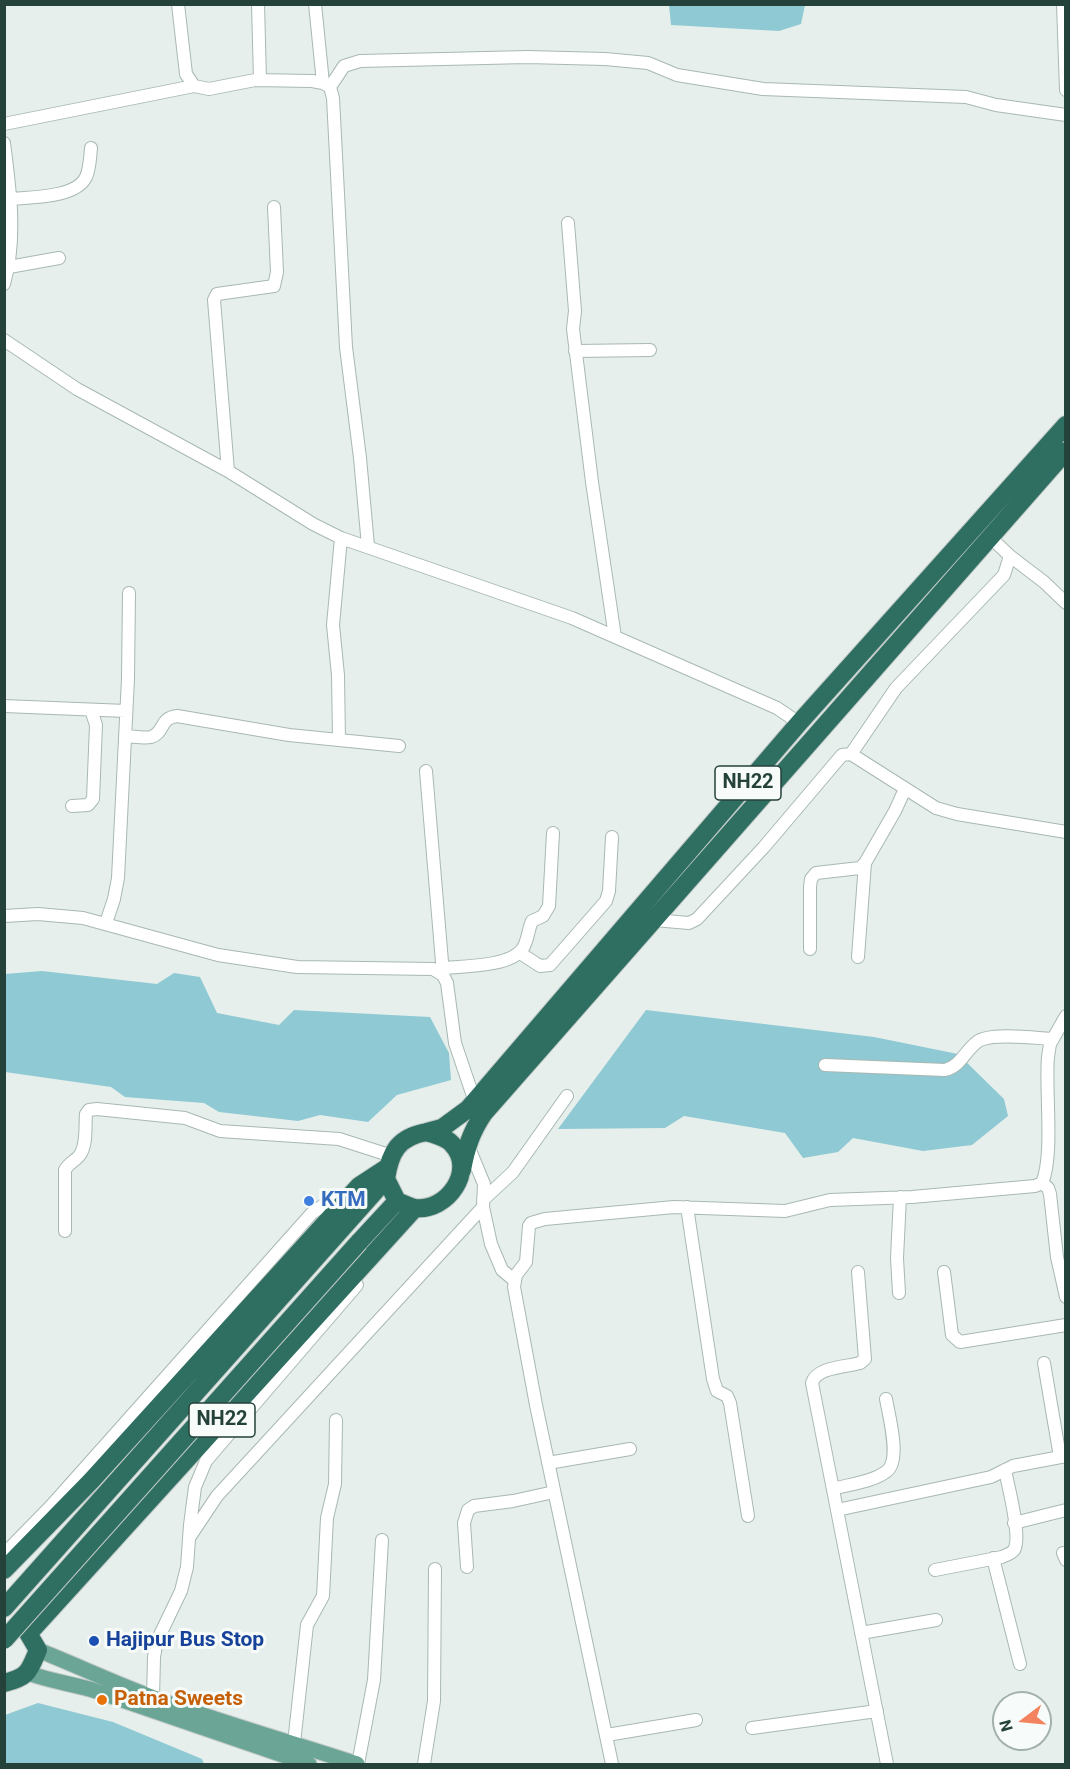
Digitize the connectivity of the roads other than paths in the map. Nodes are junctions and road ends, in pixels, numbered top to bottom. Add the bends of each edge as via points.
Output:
1 (178, 4) edge
2 (258, 4) edge
3 (315, 4) edge
4 (1063, 4) edge
5 (260, 80) junction
6 (327, 85) junction
7 (194, 86) junction
8 (1065, 90) edge
9 (1065, 115) edge
10 (4, 124) edge
11 (4, 143) edge
12 (91, 148) dead end
13 (10, 200) junction
14 (274, 207) dead end
15 (568, 223) dead end
16 (59, 258) dead end
17 (9, 267) junction
18 (4, 284) edge
19 (4, 340) edge
20 (650, 350) dead end
21 (575, 351) junction
22 (1065, 425) edge
23 (1065, 451) edge
24 (228, 471) junction
25 (990, 537) junction
26 (341, 538) junction
27 (368, 546) junction
28 (1010, 556) junction
29 (129, 593) dead end
30 (1065, 603) edge
31 (615, 637) junction
32 (4, 706) edge
33 (91, 710) junction
34 (126, 711) junction
35 (799, 723) junction
36 (125, 736) junction
37 (339, 740) junction
38 (399, 746) dead end
39 (851, 754) junction
40 (426, 771) dead end
41 (905, 789) junction
42 (72, 806) dead end
43 (1065, 832) edge
44 (554, 833) dead end
45 (612, 837) dead end
46 (865, 863) junction
47 (4, 916) edge
48 (654, 920) junction
49 (105, 923) junction
50 (810, 949) dead end
51 (520, 952) junction
52 (858, 957) dead end
53 (442, 972) junction
54 (1065, 1016) edge
55 (1053, 1039) junction
56 (825, 1065) dead end
57 (567, 1096) dead end
58 (475, 1102) junction
59 (427, 1132) junction
60 (467, 1143) junction
61 (389, 1168) junction
62 (462, 1170) junction
63 (1042, 1183) junction
64 (353, 1193) junction
65 (900, 1197) junction
66 (397, 1201) junction
67 (483, 1204) junction
68 (687, 1207) junction
69 (415, 1208) junction
70 (1052, 1213) junction
71 (1065, 1214) edge
72 (401, 1223) junction
73 (65, 1231) dead end
74 (858, 1272) dead end
75 (944, 1272) dead end
76 (514, 1280) junction
77 (899, 1293) dead end
78 (1065, 1297) edge
79 (1065, 1325) edge
80 (1044, 1363) dead end
81 (886, 1399) dead end
82 (336, 1419) dead end
83 (630, 1449) dead end
84 (1063, 1457) edge
85 (548, 1463) junction
86 (1005, 1470) junction
87 (833, 1489) junction
88 (554, 1492) junction
89 (837, 1510) junction
90 (1065, 1510) edge
91 (748, 1516) dead end
92 (1014, 1523) junction
93 (190, 1536) junction
94 (382, 1540) dead end
95 (4, 1554) edge
96 (993, 1558) junction
97 (467, 1567) dead end
98 (435, 1569) dead end
99 (4, 1570) edge
100 (935, 1570) dead end
101 (4, 1608) edge
102 (936, 1620) dead end
103 (29, 1633) junction
104 (861, 1633) junction
105 (4, 1640) edge
106 (38, 1650) junction
107 (1020, 1664) dead end
108 (28, 1673) junction
109 (4, 1683) edge
110 (153, 1698) junction
111 (877, 1711) junction
112 (696, 1720) dead end
113 (752, 1728) dead end
114 (607, 1735) junction
115 (294, 1743) junction
116 (309, 1764) edge
117 (357, 1764) edge
118 (424, 1764) edge
119 (612, 1764) edge
120 (887, 1764) edge

1 - 7 street via 186,74
2 - 5 street
3 - 6 street
4 - 8 street
5 - 6 street
5 - 7 street via 208,89
6 - 9 street via 344,66 360,61 605,59 648,63 677,75 752,87 966,97
6 - 27 street via 333,98 346,347
7 - 10 street
11 - 13 street
12 - 13 street via 86,177 75,188
13 - 17 street
14 - 24 street via 274,286 218,294 214,300
15 - 21 street
16 - 17 street
17 - 18 street
19 - 24 street via 77,389
20 - 21 street
21 - 31 street
22 - 35 highway, NH22
23 - 25 highway, NH22
24 - 26 street
25 - 28 street
25 - 48 highway, NH22
26 - 27 street
26 - 37 street via 333,625
27 - 31 street
28 - 30 street
28 - 39 street via 1004,575 896,688
29 - 34 street
31 - 35 street via 777,708
32 - 33 street
33 - 34 street
33 - 42 street via 96,725 93,799 88,805
34 - 36 street
35 - 58 highway, NH22
36 - 37 street via 150,737 164,721 177,716
36 - 49 street via 118,878
37 - 38 street
39 - 41 street
39 - 48 street via 834,762 764,847 697,919 689,923
40 - 53 street
41 - 43 street via 936,808 957,814
41 - 46 street
44 - 51 street via 549,906 543,916 532,921
45 - 51 street via 606,901 550,965 540,966
46 - 50 street via 860,868 816,873 811,879
46 - 52 street
47 - 49 street via 57,914
48 - 60 highway, NH22 via 484,1113
49 - 53 street via 218,955 297,967 417,968
51 - 53 street via 503,962
53 - 58 street via 458,1055
54 - 55 street
55 - 56 street via 983,1038 959,1063 945,1070
55 - 63 street via 1047,1068 1047,1144
57 - 67 street via 513,1172
58 - 59 highway, NH22 via 442,1128
59 - 61 highway, NH22 via 400,1142
59 - 62 highway via 453,1144
60 - 62 highway, NH22
60 - 67 street via 484,1184
61 - 64 highway, NH22 via 370,1177
61 - 66 highway
61 - 73 street via 339,1139 220,1131 185,1118 89,1110 81,1155 65,1170
61 - 101 highway via 341,1229
62 - 69 highway, NH22 via 445,1199
63 - 65 street via 1022,1188
63 - 70 street via 1050,1194
64 - 95 street via 328,1202 312,1214
64 - 99 highway, NH22 via 91,1481
65 - 68 street via 830,1200 785,1211
65 - 77 street
66 - 69 highway
66 - 105 highway, bridge
67 - 76 street via 491,1244 502,1270
67 - 93 street via 217,1496
68 - 76 street via 652,1207 538,1220 529,1226 526,1262
68 - 91 street via 713,1379 717,1391 727,1396 730,1403
69 - 72 highway, NH22
70 - 71 street
70 - 78 street
72 - 93 street via 384,1253 206,1461 195,1487
72 - 103 highway, NH22
74 - 87 street via 866,1359 860,1364 819,1373 812,1383
75 - 79 street via 952,1335 960,1342
76 - 85 street
80 - 84 street
81 - 87 street via 894,1455 891,1467 873,1478
82 - 115 street via 323,1596 307,1626
83 - 85 street
84 - 86 street
85 - 88 street
86 - 89 street via 991,1477
86 - 92 street
87 - 89 street
88 - 97 street via 468,1510 464,1523
88 - 114 street
89 - 104 street
90 - 92 street
92 - 96 street via 1013,1550
93 - 110 street via 182,1591 157,1641
94 - 117 street via 374,1680
96 - 100 street
96 - 107 street
98 - 118 street via 434,1701
101 - 103 highway
102 - 104 street
103 - 106 highway
104 - 111 street
106 - 108 highway
106 - 110 main road
108 - 109 highway
108 - 116 main road via 96,1691
110 - 115 main road
111 - 113 street
111 - 120 street
112 - 114 street
114 - 119 street
115 - 117 main road

